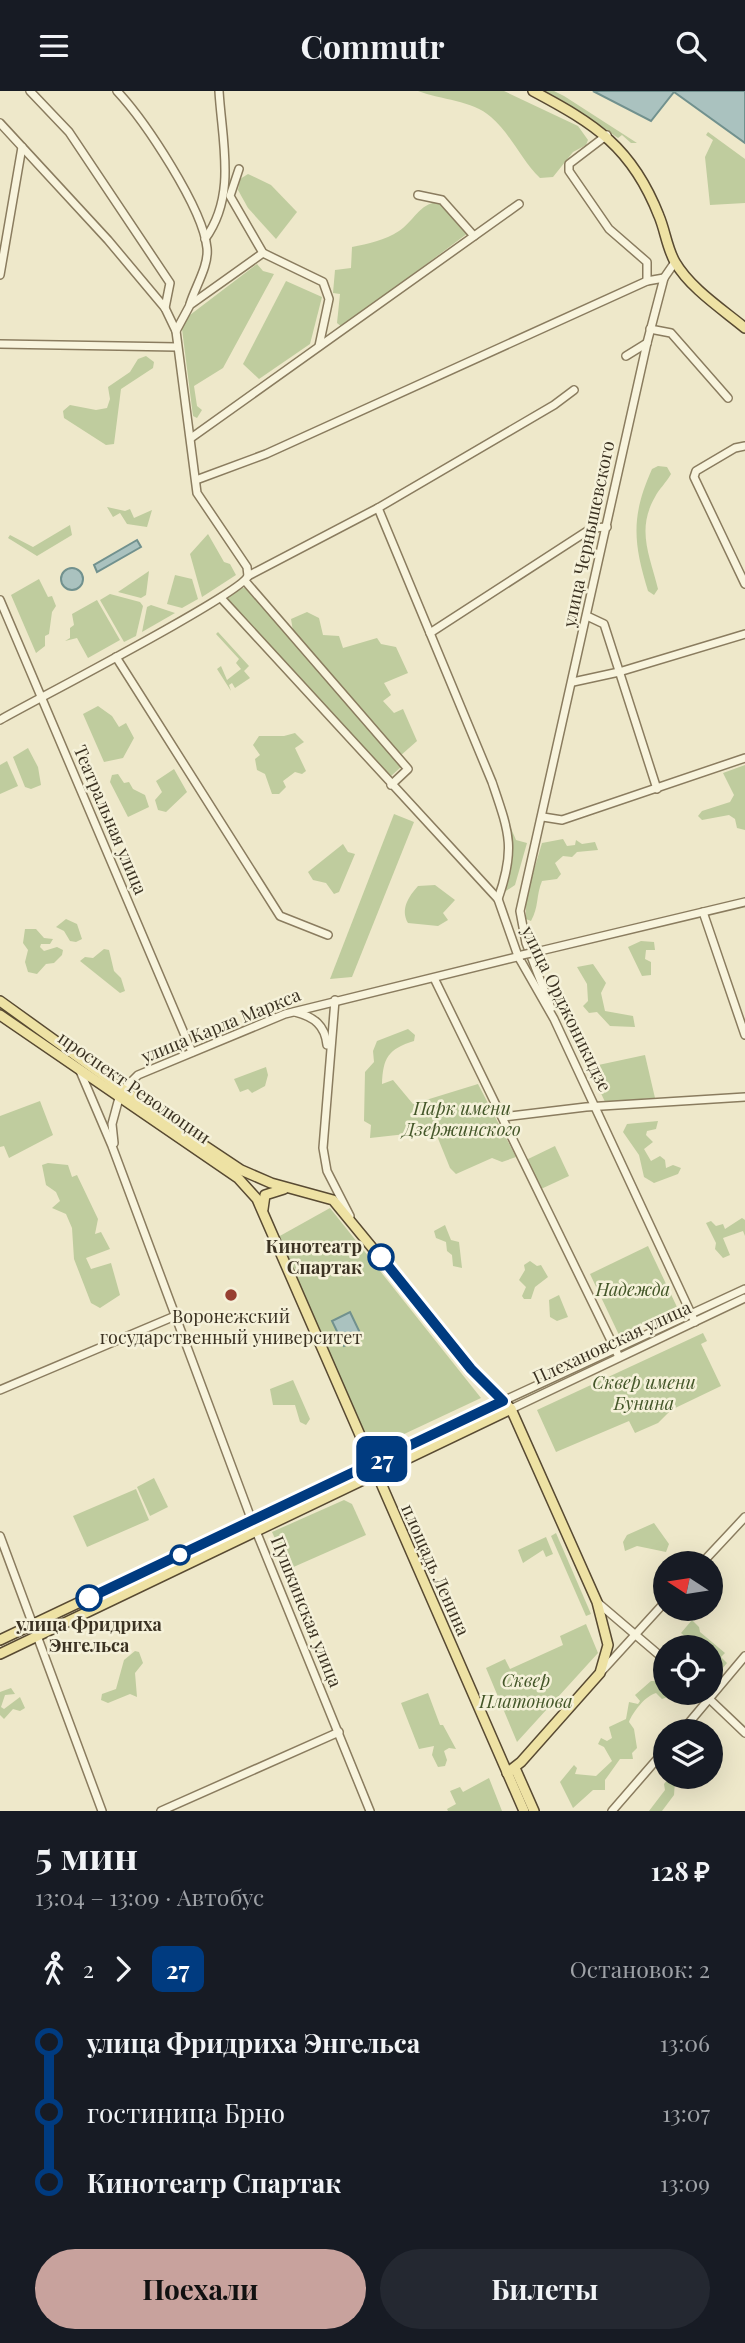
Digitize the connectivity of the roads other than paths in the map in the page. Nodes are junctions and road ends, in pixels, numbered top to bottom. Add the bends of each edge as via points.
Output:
1 (30, 91) edge
2 (117, 91) edge
3 (219, 91) edge
4 (533, 91) edge
5 (0, 123) edge
6 (607, 135) junction
7 (22, 146) junction
8 (239, 169) dead end
9 (418, 195) dead end
10 (519, 204) dead end
11 (474, 236) junction
12 (205, 239) junction
13 (262, 253) junction
14 (675, 262) junction
15 (0, 275) edge
16 (664, 278) junction
17 (647, 281) junction
18 (190, 305) junction
19 (165, 308) junction
20 (745, 328) edge
21 (650, 329) junction
22 (176, 331) junction
23 (647, 343) junction
24 (0, 344) edge
25 (319, 346) junction
26 (177, 347) junction
27 (626, 356) dead end
28 (574, 390) dead end
29 (728, 398) dead end
30 (191, 438) junction
31 (745, 446) edge
32 (196, 479) junction
33 (378, 508) junction
34 (607, 527) junction
35 (247, 579) junction
36 (745, 584) edge
37 (221, 598) junction
38 (0, 600) edge
39 (587, 616) junction
40 (430, 632) junction
41 (745, 633) edge
42 (116, 657) junction
43 (620, 672) junction
44 (573, 682) junction
45 (39, 697) junction
46 (0, 720) edge
47 (745, 758) edge
48 (391, 785) junction
49 (657, 789) junction
50 (543, 817) junction
51 (498, 899) junction
52 (745, 902) edge
53 (703, 912) junction
54 (328, 935) dead end
55 (520, 956) junction
56 (434, 978) junction
57 (335, 1000) junction
58 (0, 1001) edge
59 (294, 1012) junction
60 (0, 1015) edge
61 (554, 1019) junction
62 (745, 1035) edge
63 (192, 1052) junction
64 (329, 1060) junction
65 (80, 1071) junction
66 (121, 1094) junction
67 (745, 1097) edge
68 (596, 1107) junction
69 (503, 1117) junction
70 (115, 1154) junction
71 (249, 1188) joint
72 (293, 1189) junction
73 (264, 1217) junction
74 (356, 1226) junction
75 (745, 1289) edge
76 (745, 1298) edge
77 (175, 1316) junction
78 (693, 1318) junction
79 (615, 1349) junction
80 (619, 1357) junction
81 (0, 1390) edge
82 (503, 1401) junction
83 (511, 1409) junction
84 (373, 1469) junction
85 (358, 1483) junction
86 (384, 1495) junction
87 (745, 1517) edge
88 (252, 1521) junction
89 (256, 1531) junction
90 (0, 1536) edge
91 (713, 1551) edge
92 (597, 1602) junction
93 (653, 1615) edge
94 (34, 1624) junction
95 (635, 1634) junction
96 (38, 1636) junction
97 (0, 1640) edge
98 (653, 1650) edge
99 (0, 1654) edge
100 (745, 1656) edge
101 (600, 1673) junction
102 (723, 1683) edge
103 (705, 1705) edge
104 (716, 1705) edge
105 (692, 1719) edge
106 (339, 1732) junction
107 (745, 1733) edge
108 (653, 1764) edge
109 (511, 1770) junction
110 (102, 1811) edge
111 (161, 1811) edge
112 (370, 1811) edge
113 (524, 1811) edge
114 (534, 1811) edge
115 (611, 1811) edge

1 - 19 street via 69,132 170,283
2 - 12 street via 172,165
3 - 12 street via 225,195
4 - 6 main road
5 - 7 street
6 - 14 main road via 647,191
6 - 17 street via 569,164 569,171 608,229 647,262
7 - 15 street
7 - 19 street
8 - 13 street via 230,196
9 - 11 street via 442,200
10 - 11 street
11 - 25 street
12 - 18 street via 206,258
13 - 18 street
13 - 25 street via 323,282 329,299
14 - 16 street, улица Чернышевского
14 - 20 main road
16 - 17 street
16 - 21 street, улица Чернышевского
17 - 32 street via 266,454
18 - 22 street
19 - 22 street
21 - 23 street, улица Чернышевского
21 - 29 street via 671,333
22 - 26 street
23 - 27 street
23 - 34 street, улица Чернышевского
24 - 26 street
25 - 30 street
26 - 30 street
28 - 33 street
30 - 32 street
31 - 36 street via 695,471 695,483
32 - 35 street via 200,498 247,566
33 - 35 street
33 - 40 street
34 - 39 street, улица Чернышевского
34 - 40 street via 592,528
35 - 37 street
35 - 48 street via 408,769
37 - 42 street
37 - 48 street, улица Орджоникидзе
38 - 45 street, Театральная улица
39 - 43 street via 604,624
39 - 44 street, улица Чернышевского
40 - 51 street via 507,826 510,864
41 - 43 street
42 - 45 street
42 - 54 street via 280,916
43 - 44 street
43 - 49 street
44 - 50 street, улица Чернышевского
45 - 46 street
45 - 63 street, Театральная улица
47 - 49 street
48 - 51 street, улица Орджоникидзе
49 - 50 street via 562,820
50 - 61 street, улица Чернышевского via 520,911 526,943
51 - 55 street, улица Орджоникидзе
52 - 53 street
53 - 55 street, улица Карла Маркса, bridge
53 - 62 street
55 - 56 street, улица Карла Маркса
55 - 61 street, улица Орджоникидзе
56 - 57 street, улица Карла Маркса
56 - 69 street
57 - 59 street, улица Карла Маркса
57 - 64 street
58 - 66 main road, проспект Революции
59 - 63 street, улица Карла Маркса
59 - 64 street via 318,1021 327,1035
60 - 65 main road, проспект Революции
61 - 68 street, улица Орджоникидзе
63 - 66 street, улица Карла Маркса via 138,1075
64 - 74 street via 324,1159
65 - 66 main road, проспект Революции
65 - 70 street, Пушкинская улица
66 - 70 street via 112,1123
66 - 71 main road, проспект Революции
66 - 72 main road, проспект Революции via 254,1177
67 - 68 street
68 - 69 street
68 - 78 street, улица Орджоникидзе
69 - 79 street
70 - 77 street, Пушкинская улица
71 - 73 main road, площадь Ленина
72 - 73 main road via 265,1195
72 - 74 main road via 333,1200
73 - 84 main road, площадь Ленина
74 - 82 main road via 471,1369
75 - 78 street, Плехановская улица
76 - 78 street, Плехановская улица
77 - 81 street
77 - 88 street, Пушкинская улица
78 - 79 street, Плехановская улица
78 - 80 street, Плехановская улица
79 - 80 street
79 - 82 street, Плехановская улица
80 - 83 street, Плехановская улица
82 - 83 main road
82 - 84 main road, Плехановская улица
83 - 84 main road, Плехановская улица
83 - 92 main road
84 - 85 main road, Плехановская улица
84 - 86 main road, площадь Ленина
84 - 88 main road, Плехановская улица
85 - 86 main road
85 - 89 main road, Плехановская улица
86 - 109 main road, площадь Ленина
87 - 91 street
88 - 89 main road, Пушкинская улица
88 - 94 main road, Плехановская улица
89 - 96 main road, Плехановская улица
89 - 106 street, Пушкинская улица
90 - 94 street
92 - 95 street
92 - 101 main road via 608,1645
93 - 95 street
94 - 96 street
94 - 97 main road, Плехановская улица
95 - 98 street
95 - 101 street
96 - 99 main road, Плехановская улица
96 - 110 street
100 - 102 street
101 - 109 main road
103 - 105 street
104 - 107 street
106 - 111 street
106 - 112 street, Пушкинская улица
108 - 115 street
109 - 113 main road
109 - 114 main road

